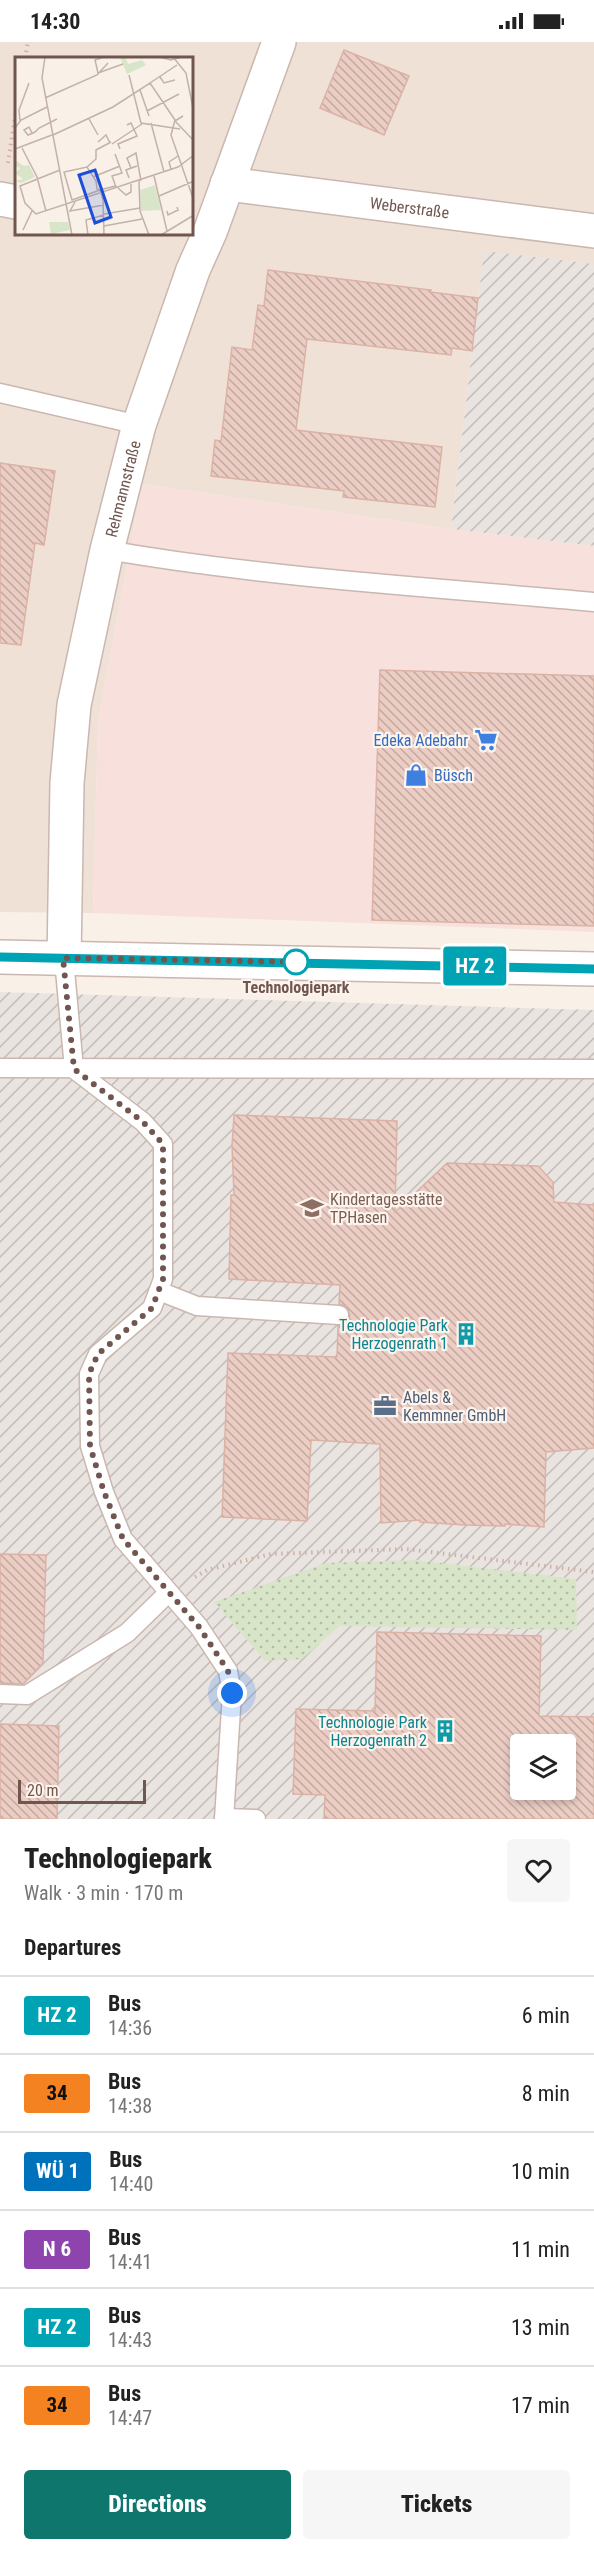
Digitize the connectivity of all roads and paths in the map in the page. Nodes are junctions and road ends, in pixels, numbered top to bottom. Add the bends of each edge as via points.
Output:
1 (27, 42) edge
2 (279, 42) edge
3 (25, 57) edge
4 (15, 119) edge
5 (227, 184) junction
6 (6, 200) edge
7 (201, 230) edge
8 (594, 231) edge
9 (0, 393) edge
10 (140, 425) junction
11 (107, 550) junction
12 (594, 602) edge
13 (0, 957) edge
14 (63, 958) junction
15 (594, 969) edge
16 (0, 1068) edge
17 (74, 1069) junction
18 (594, 1069) edge
19 (159, 1291) junction
20 (339, 1315) dead end
21 (594, 1572) edge
22 (168, 1593) junction
23 (0, 1694) edge
24 (224, 1819) edge
25 (256, 1819) edge

1 - 3 path
2 - 5 street, Rehmannstraße
4 - 6 path
5 - 7 street, Rehmannstraße
5 - 8 street, Weberstraße
7 - 10 street, Rehmannstraße via 193,270
9 - 10 lane
10 - 11 street, Rehmannstraße
11 - 12 lane via 310,576
11 - 14 street, Rehmannstraße via 74,705 67,783
13 - 14 street
14 - 15 street
14 - 17 lane
16 - 17 lane
17 - 18 lane
17 - 19 lane via 143,1122 163,1144 163,1279
19 - 20 lane via 197,1306
19 - 22 lane via 152,1308 98,1354 89,1374 90,1446 123,1539
21 - 22 path via 406,1549 271,1554 207,1570
22 - 23 lane via 127,1633 27,1695
22 - 24 lane via 199,1627 228,1671 232,1693
24 - 25 lane

